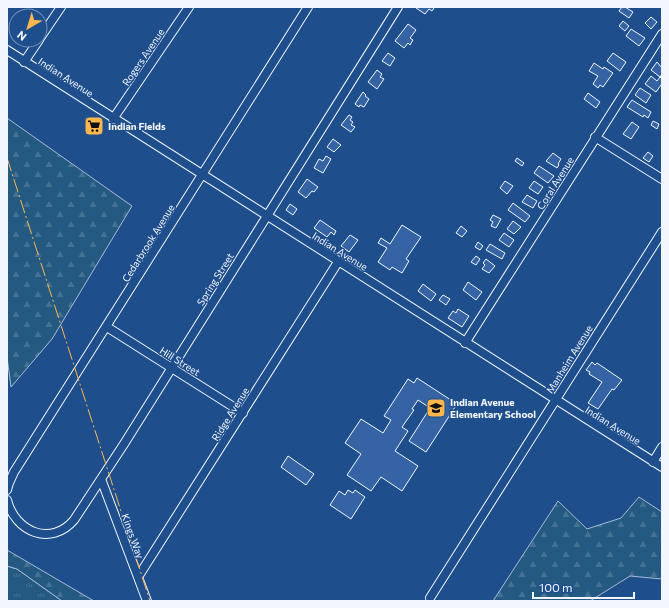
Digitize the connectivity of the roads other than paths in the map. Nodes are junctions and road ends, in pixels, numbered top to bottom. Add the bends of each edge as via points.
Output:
1 (61, 7) edge
2 (190, 7) edge
3 (308, 7) edge
4 (395, 8) edge
5 (48, 26) edge
6 (662, 34) edge
7 (33, 48) edge
8 (7, 50) edge
9 (24, 62) junction
10 (113, 119) junction
11 (595, 136) junction
12 (202, 176) junction
13 (662, 179) edge
14 (266, 216) junction
15 (662, 232) edge
16 (338, 262) junction
17 (107, 326) junction
18 (465, 343) junction
19 (172, 367) junction
20 (555, 400) junction
21 (243, 413) junction
22 (662, 447) edge
23 (653, 462) junction
24 (662, 467) edge
25 (101, 479) junction
26 (7, 490) edge
27 (7, 500) edge
28 (138, 577) junction
29 (430, 598) dead end
30 (147, 601) edge

1 - 5 street
2 - 10 street, Rogers Avenue
3 - 12 street, Cedarbrook Avenue
4 - 14 street, Spring Street
6 - 11 street, Coral Avenue
7 - 9 street
8 - 9 street, Indian Avenue
9 - 10 street, Indian Avenue
10 - 12 street, Indian Avenue
11 - 13 street
11 - 18 street, Coral Avenue
12 - 14 street, Indian Avenue
12 - 17 street, Cedarbrook Avenue
14 - 16 street, Indian Avenue
14 - 19 street, Spring Street
15 - 20 street, Manheim Avenue
16 - 18 street, Indian Avenue
16 - 21 street, Ridge Avenue
17 - 19 street, Hill Street
17 - 26 street, Cedarbrook Avenue via 14,472
18 - 20 street, Indian Avenue
19 - 21 street, Hill Street
19 - 25 street, Spring Street
20 - 23 street, Indian Avenue
20 - 29 street, Manheim Avenue
21 - 28 street, Ridge Avenue
22 - 23 street
23 - 24 street, Indian Avenue
25 - 27 street, Spring Street via 74,520 64,530 48,534 21,525
25 - 28 street, Kings Way
28 - 30 street, Kings Way

